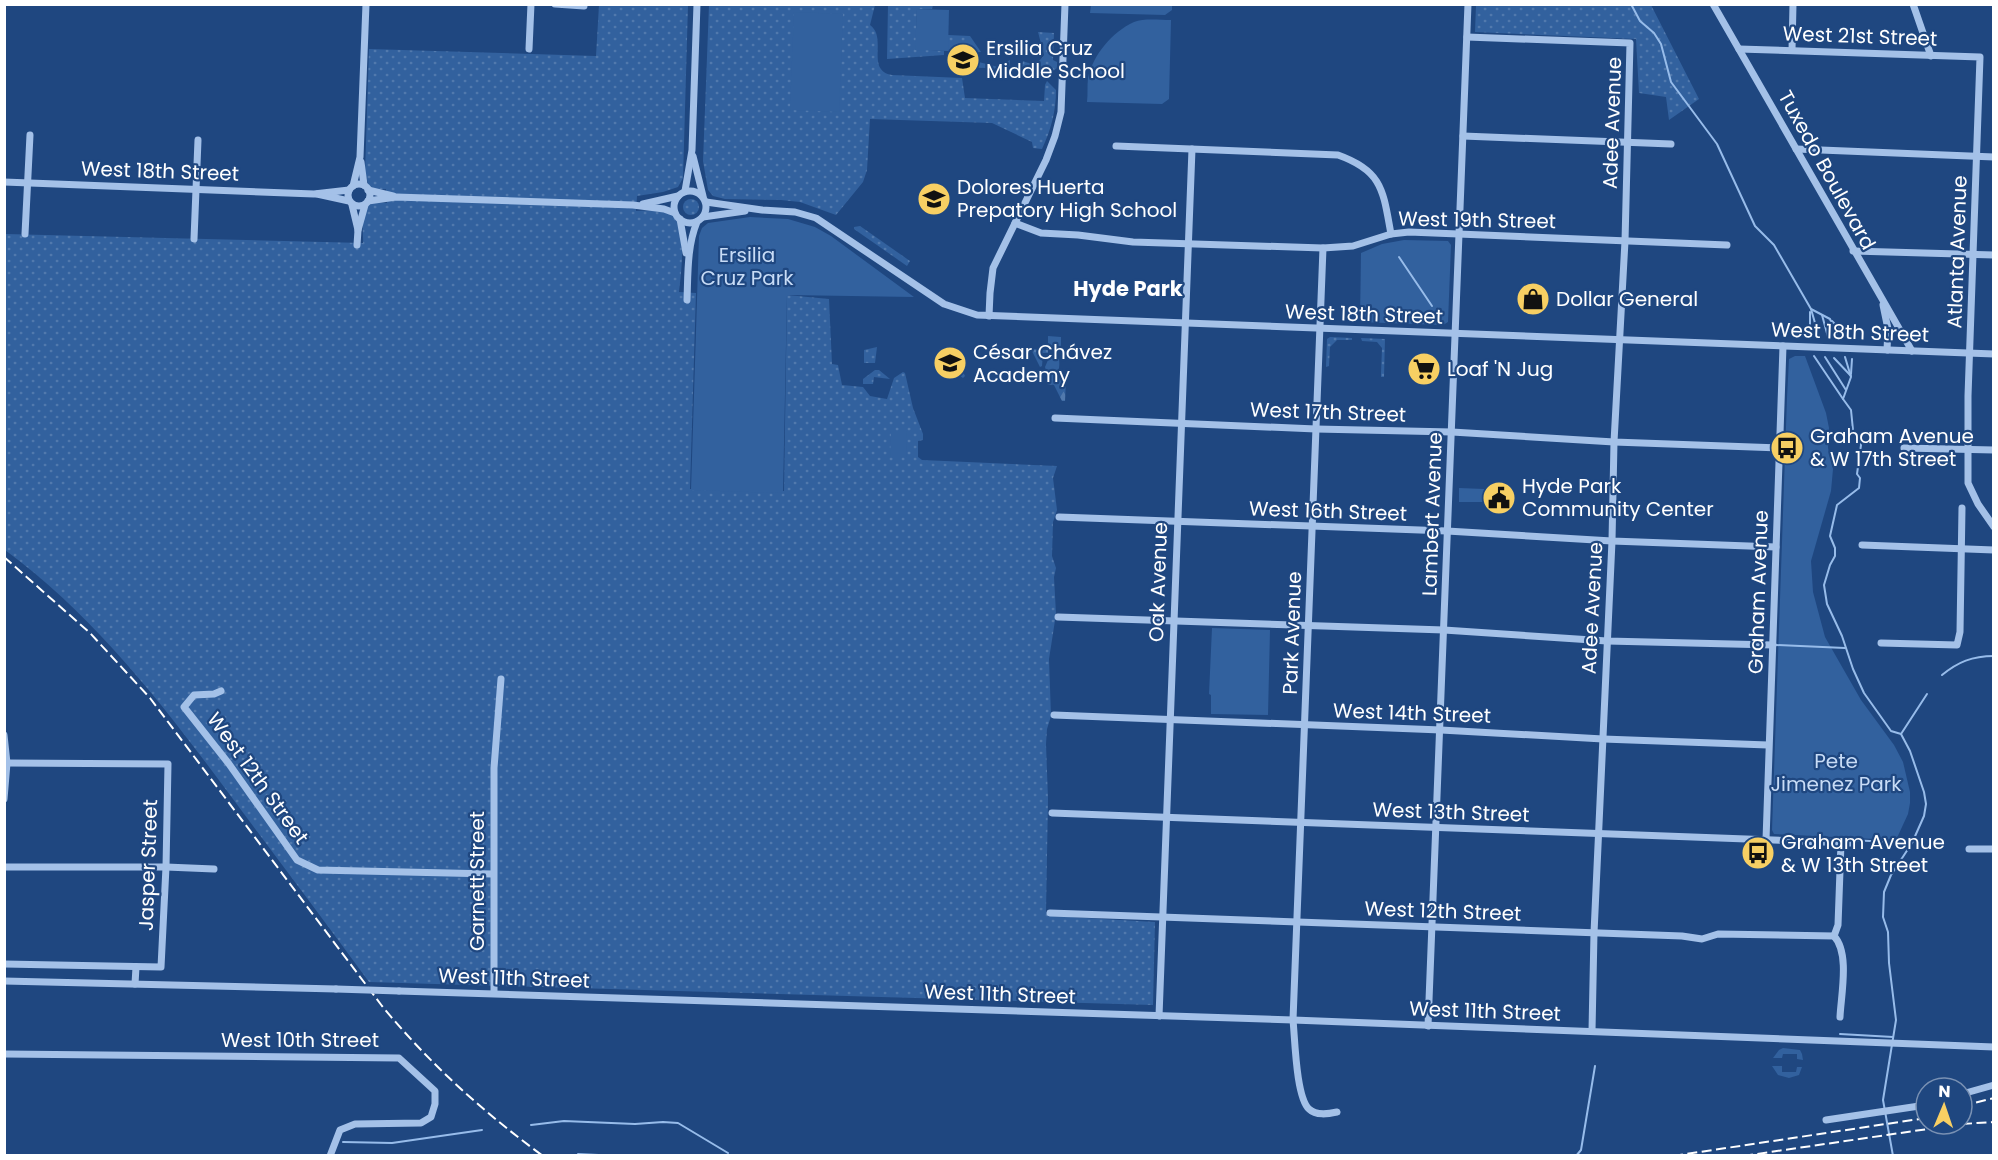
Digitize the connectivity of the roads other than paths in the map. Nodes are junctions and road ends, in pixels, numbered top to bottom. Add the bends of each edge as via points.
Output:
1 (366, 4) edge
2 (531, 4) edge
3 (555, 4) edge
4 (697, 4) edge
5 (1065, 4) edge
6 (1468, 4) edge
7 (1713, 4) edge
8 (1793, 4) edge
9 (1912, 4) edge
10 (584, 6) edge
11 (1467, 37) junction
12 (529, 49) dead end
13 (1739, 49) junction
14 (1792, 50) junction
15 (1931, 56) junction
16 (1980, 57) joint
17 (30, 135) dead end
18 (1463, 136) junction
19 (198, 140) dead end
20 (1628, 142) junction
21 (1671, 144) dead end
22 (1116, 146) dead end
23 (1192, 149) junction
24 (1796, 149) junction
25 (692, 150) junction
26 (1977, 156) junction
27 (360, 157) junction
28 (1994, 157) edge
29 (4, 182) edge
30 (28, 183) junction
31 (351, 188) junction
32 (366, 188) junction
33 (195, 189) junction
34 (314, 194) junction
35 (682, 194) junction
36 (396, 197) junction
37 (705, 199) junction
38 (351, 203) junction
39 (366, 203) junction
40 (633, 205) junction
41 (762, 210) junction
42 (677, 216) junction
43 (700, 219) junction
44 (1015, 223) junction
45 (358, 230) junction
46 (25, 234) dead end
47 (1391, 234) junction
48 (1460, 234) junction
49 (194, 239) dead end
50 (1624, 241) junction
51 (1187, 244) junction
52 (357, 245) dead end
53 (1727, 245) dead end
54 (1323, 248) junction
55 (1854, 251) junction
56 (1973, 255) junction
57 (1994, 255) edge
58 (688, 268) junction
59 (687, 300) dead end
60 (1882, 300) junction
61 (989, 316) junction
62 (1185, 324) junction
63 (1321, 328) junction
64 (1456, 334) junction
65 (1619, 340) junction
66 (1783, 346) junction
67 (1887, 350) junction
68 (1912, 351) junction
69 (1970, 353) junction
70 (1994, 354) edge
71 (1055, 418) dead end
72 (1180, 423) junction
73 (1316, 429) junction
74 (1452, 432) junction
75 (1614, 442) junction
76 (1904, 447) dead end
77 (1780, 448) junction
78 (1968, 448) junction
79 (1994, 450) edge
80 (1962, 508) dead end
81 (1059, 517) dead end
82 (1177, 522) junction
83 (1314, 527) junction
84 (1994, 527) edge
85 (1447, 531) junction
86 (1612, 541) junction
87 (1862, 545) dead end
88 (1776, 547) junction
89 (1962, 550) junction
90 (1994, 550) edge
91 (1058, 617) dead end
92 (1173, 621) junction
93 (1308, 625) junction
94 (1444, 630) junction
95 (1607, 641) junction
96 (1881, 643) dead end
97 (1773, 645) junction
98 (501, 679) dead end
99 (221, 691) dead end
100 (1054, 715) dead end
101 (1170, 719) junction
102 (1305, 725) junction
103 (1441, 730) junction
104 (4, 735) edge
105 (1603, 739) junction
106 (1768, 745) junction
107 (7, 763) junction
108 (4, 799) edge
109 (1052, 813) dead end
110 (1166, 817) junction
111 (1301, 823) junction
112 (1437, 828) junction
113 (1600, 834) junction
114 (1766, 840) junction
115 (1841, 843) junction
116 (1850, 843) dead end
117 (1969, 849) dead end
118 (1994, 849) edge
119 (4, 867) edge
120 (166, 867) junction
121 (214, 869) dead end
122 (492, 874) junction
123 (1050, 913) dead end
124 (1163, 918) junction
125 (1298, 922) junction
126 (1433, 927) junction
127 (1594, 933) junction
128 (1834, 936) junction
129 (4, 964) edge
130 (136, 967) junction
131 (4, 981) edge
132 (135, 984) junction
133 (494, 993) junction
134 (1159, 1016) junction
135 (1840, 1017) dead end
136 (1293, 1020) junction
137 (1428, 1026) junction
138 (1592, 1031) junction
139 (1994, 1047) edge
140 (4, 1054) edge
141 (1994, 1085) edge
142 (1974, 1091) edge
143 (1914, 1107) edge
144 (1337, 1112) dead end
145 (1826, 1120) dead end
146 (330, 1155) edge

1 - 27 street
2 - 12 street
3 - 10 street
4 - 25 street
5 - 44 street via 1061,112 1046,160
6 - 11 street, Lambert Avenue
7 - 13 street, Tuxedo Boulevard
8 - 14 street
9 - 15 street
11 - 18 street, Lambert Avenue
11 - 20 street, Adee Avenue via 1630,43
13 - 14 street, West 21st Street
13 - 24 street, Tuxedo Boulevard
14 - 15 street, West 21st Street
15 - 16 street, West 21st Street
16 - 26 street, Atlanta Avenue
17 - 30 street
18 - 20 street
18 - 48 street, Lambert Avenue
19 - 33 street
20 - 21 street
20 - 50 street, Adee Avenue
22 - 23 street
23 - 47 street via 1338,155 1355,161 1370,172 1383,191
23 - 51 street, Oak Avenue
24 - 26 street
24 - 55 street, Tuxedo Boulevard
25 - 35 street
25 - 37 street
26 - 28 street
26 - 56 street, Atlanta Avenue
27 - 31 street
27 - 32 street
29 - 30 street, West 18th Street
30 - 33 street, West 18th Street
30 - 46 street
31 - 32 street via 358,184
31 - 34 street, West 18th Street
31 - 38 street via 347,195
32 - 36 street
32 - 39 street via 370,195
33 - 34 street, West 18th Street
33 - 49 street
34 - 38 street, West 18th Street
35 - 37 street via 695,191
35 - 40 street
35 - 42 street via 674,204
36 - 39 street
36 - 40 street
37 - 41 street, West 18th Street
37 - 43 street via 707,208
38 - 39 street via 359,207
38 - 45 street
39 - 45 street
40 - 42 street via 664,209
41 - 43 street, West 18th Street
41 - 61 street, West 18th Street via 816,218 944,304
42 - 43 street via 688,223
42 - 58 street
43 - 58 street via 693,232
44 - 51 street, West 19th Street via 1041,232
44 - 61 street via 993,268
45 - 52 street
47 - 48 street, West 19th Street
47 - 54 street, West 19th Street via 1353,246
48 - 50 street, West 19th Street
48 - 64 street, Lambert Avenue
50 - 53 street, West 19th Street
50 - 65 street, Adee Avenue
51 - 54 street, West 19th Street
51 - 62 street, Oak Avenue
54 - 63 street, Park Avenue
55 - 56 street
55 - 60 street, Tuxedo Boulevard
56 - 57 street
56 - 69 street, Atlanta Avenue
58 - 59 street
60 - 67 street via 1888,329
60 - 68 street, Tuxedo Boulevard
61 - 62 street, West 18th Street
62 - 63 street, West 18th Street
62 - 72 street, Oak Avenue
63 - 64 street, West 18th Street
63 - 73 street, Park Avenue
64 - 65 street, West 18th Street
64 - 74 street, Lambert Avenue
65 - 66 street, West 18th Street
65 - 75 street, Adee Avenue
66 - 67 street, West 18th Street
66 - 77 street, Graham Avenue
67 - 68 street, West 18th Street
68 - 69 street, West 18th Street
69 - 70 street, West 18th Street
69 - 78 street, Atlanta Avenue
71 - 72 street, West 17th Street
72 - 73 street, West 17th Street
72 - 82 street, Oak Avenue
73 - 74 street, West 17th Street
73 - 83 street, Park Avenue
74 - 75 street, West 17th Street
74 - 85 street, Lambert Avenue
75 - 77 street, West 17th Street
75 - 86 street, Adee Avenue
76 - 78 street
77 - 88 street, Graham Avenue
78 - 79 street
78 - 84 street, Atlanta Avenue via 1968,483
80 - 89 street
81 - 82 street, West 16th Street
82 - 83 street, West 16th Street
82 - 92 street, Oak Avenue
83 - 85 street, West 16th Street
83 - 93 street, Park Avenue
85 - 86 street, West 16th Street
85 - 94 street, Lambert Avenue
86 - 88 street, West 16th Street
86 - 95 street, Adee Avenue
87 - 89 street
88 - 97 street, Graham Avenue
89 - 90 street
89 - 96 street via 1957,645
91 - 92 street
92 - 93 street
92 - 101 street, Oak Avenue
93 - 94 street
93 - 102 street, Park Avenue
94 - 95 street
94 - 103 street, Lambert Avenue
95 - 97 street
95 - 105 street, Adee Avenue
97 - 106 street, Graham Avenue
98 - 122 street, Garnett Street
99 - 122 street, West 12th Street via 194,695 184,707 297,860 318,870
100 - 101 street, West 14th Street
101 - 102 street, West 14th Street
101 - 110 street, Oak Avenue
102 - 103 street, West 14th Street
102 - 111 street, Park Avenue
103 - 105 street, West 14th Street
103 - 112 street, Lambert Avenue
104 - 107 street
105 - 106 street, West 14th Street
105 - 113 street, Adee Avenue
106 - 114 street, Graham Avenue
107 - 108 street
107 - 120 street, Jasper Street via 168,765
109 - 110 street, West 13th Street
110 - 111 street, West 13th Street
110 - 124 street, Oak Avenue
111 - 112 street, West 13th Street
111 - 125 street, Park Avenue
112 - 113 street, West 13th Street
112 - 126 street, Lambert Avenue
113 - 114 street, West 13th Street
113 - 127 street, Adee Avenue
114 - 115 street, West 13th Street
115 - 116 street, West 13th Street
115 - 128 street via 1838,926
117 - 118 street
119 - 120 street
120 - 121 street
120 - 130 street, Jasper Street via 161,967
122 - 133 street, Garnett Street
123 - 124 street, West 12th Street
124 - 125 street, West 12th Street
124 - 134 street, Oak Avenue
125 - 126 street, West 12th Street
125 - 136 street, Park Avenue
126 - 127 street, West 12th Street
126 - 137 street, Lambert Avenue
127 - 128 street, West 12th Street via 1702,939 1718,934
127 - 138 street, Adee Avenue
128 - 135 street via 1844,954
129 - 130 street
130 - 132 street
131 - 132 street, West 11th Street
132 - 133 street, West 11th Street, bridge
133 - 134 street, West 11th Street
134 - 136 street, West 11th Street
136 - 137 street, West 11th Street
136 - 144 street, Park Avenue via 1303,1100 1316,1113
137 - 138 street, West 11th Street
138 - 139 street, West 11th Street
140 - 146 street, West 10th Street via 399,1058 435,1091 431,1117 421,1123 355,1124 340,1130
141 - 142 street
143 - 145 street

